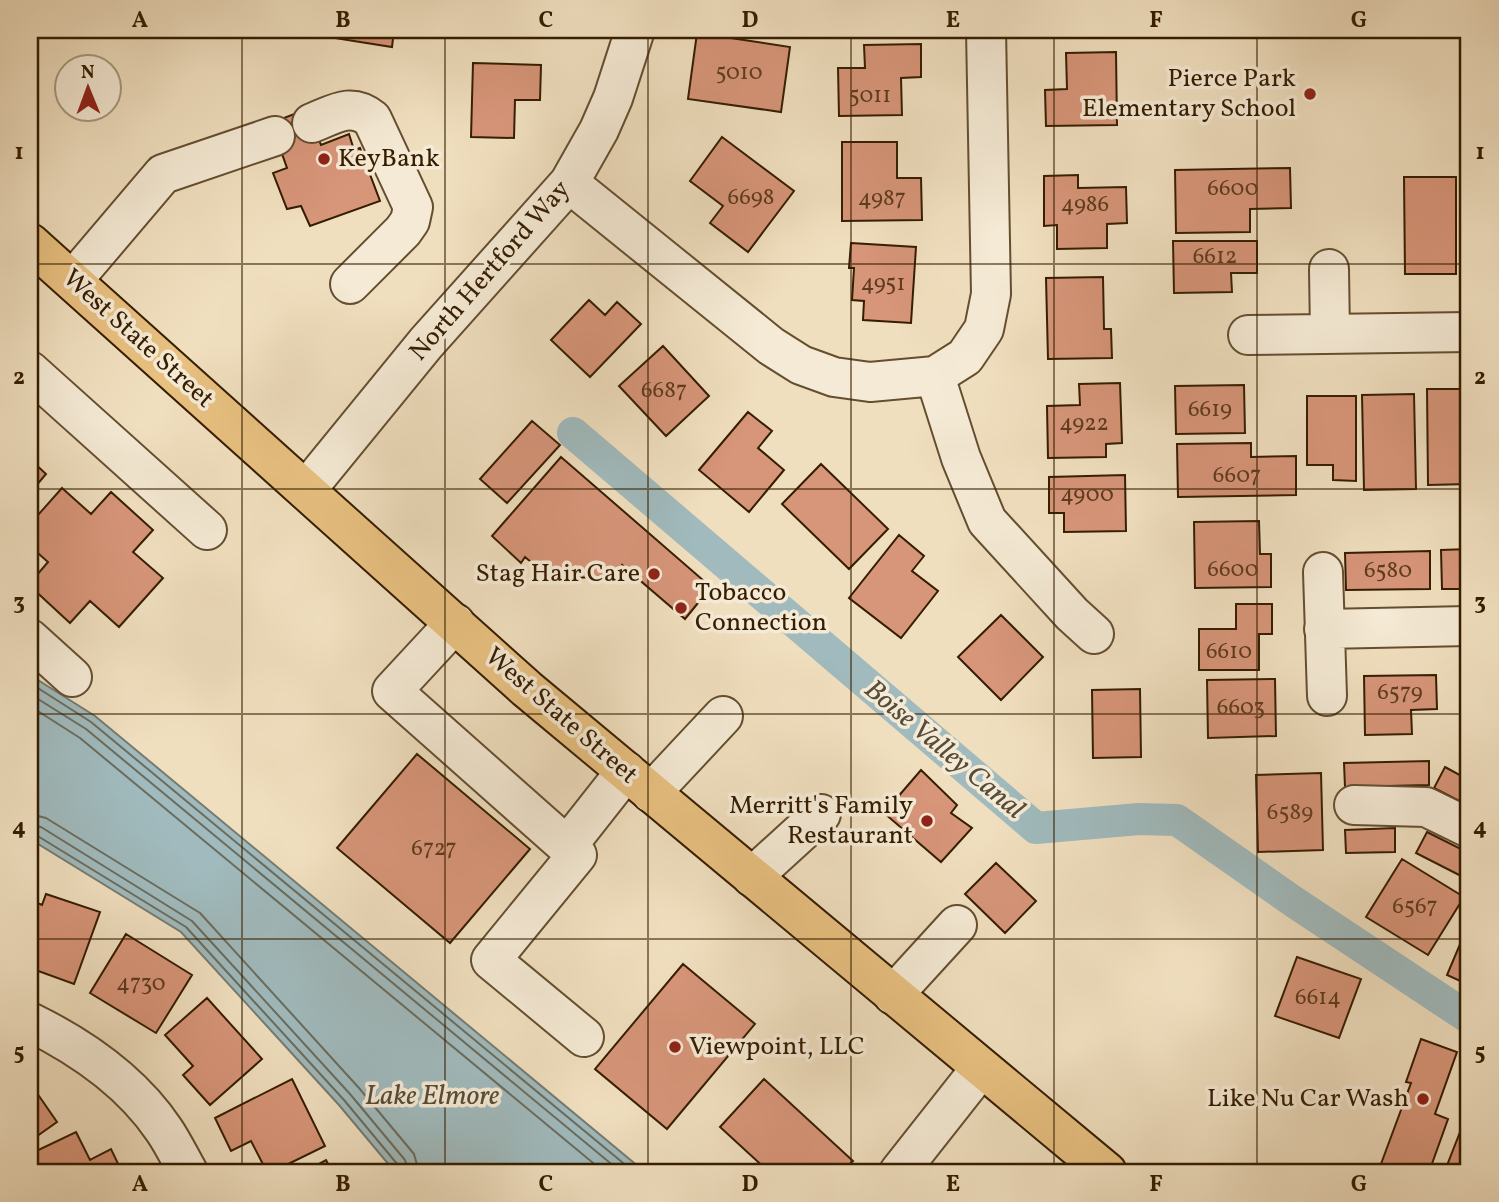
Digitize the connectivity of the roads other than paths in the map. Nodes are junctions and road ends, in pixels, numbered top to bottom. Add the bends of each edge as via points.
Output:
1 (635, 30) edge
2 (986, 30) edge
3 (312, 123) dead end
4 (275, 136) dead end
5 (569, 183) junction
6 (30, 243) edge
7 (1329, 269) dead end
8 (73, 280) junction
9 (350, 284) dead end
10 (1469, 332) edge
11 (1330, 334) junction
12 (1248, 335) dead end
13 (30, 371) edge
14 (935, 376) junction
15 (306, 489) junction
16 (207, 530) dead end
17 (1323, 572) dead end
18 (455, 623) junction
19 (1469, 626) edge
20 (1324, 629) junction
21 (1094, 634) dead end
22 (30, 639) edge
23 (72, 677) dead end
24 (1327, 696) dead end
25 (723, 716) dead end
26 (639, 782) junction
27 (1354, 805) dead end
28 (821, 814) dead end
29 (1469, 828) edge
30 (567, 846) junction
31 (752, 877) junction
32 (957, 925) dead end
33 (893, 995) junction
34 (30, 1022) edge
35 (583, 1037) dead end
36 (981, 1068) junction
37 (188, 1172) edge
38 (900, 1172) edge
39 (1107, 1172) edge

1 - 5 street, North Hertford Way via 613,98
2 - 14 street via 991,293 985,329 965,358
3 - 9 street via 348,109 372,119 413,207 403,232
4 - 8 street via 163,174
5 - 14 street via 771,346 801,365 834,377 870,382
5 - 15 street, North Hertford Way via 426,343
6 - 8 main road, West State Street
7 - 11 street
8 - 15 main road, West State Street
10 - 11 street
11 - 12 street
13 - 16 street
14 - 21 street via 987,522
15 - 18 main road, West State Street
17 - 20 street
18 - 26 main road, West State Street
18 - 30 street via 392,691
19 - 20 street
20 - 24 street
22 - 23 street
25 - 26 street
26 - 30 street
26 - 31 main road, West State Street
27 - 29 street via 1426,807
28 - 31 street
30 - 35 street via 578,855 491,960
31 - 33 main road, West State Street
32 - 33 street
33 - 36 main road, West State Street
34 - 37 street via 67,1040 122,1081 163,1128
36 - 38 street
36 - 39 main road, West State Street

